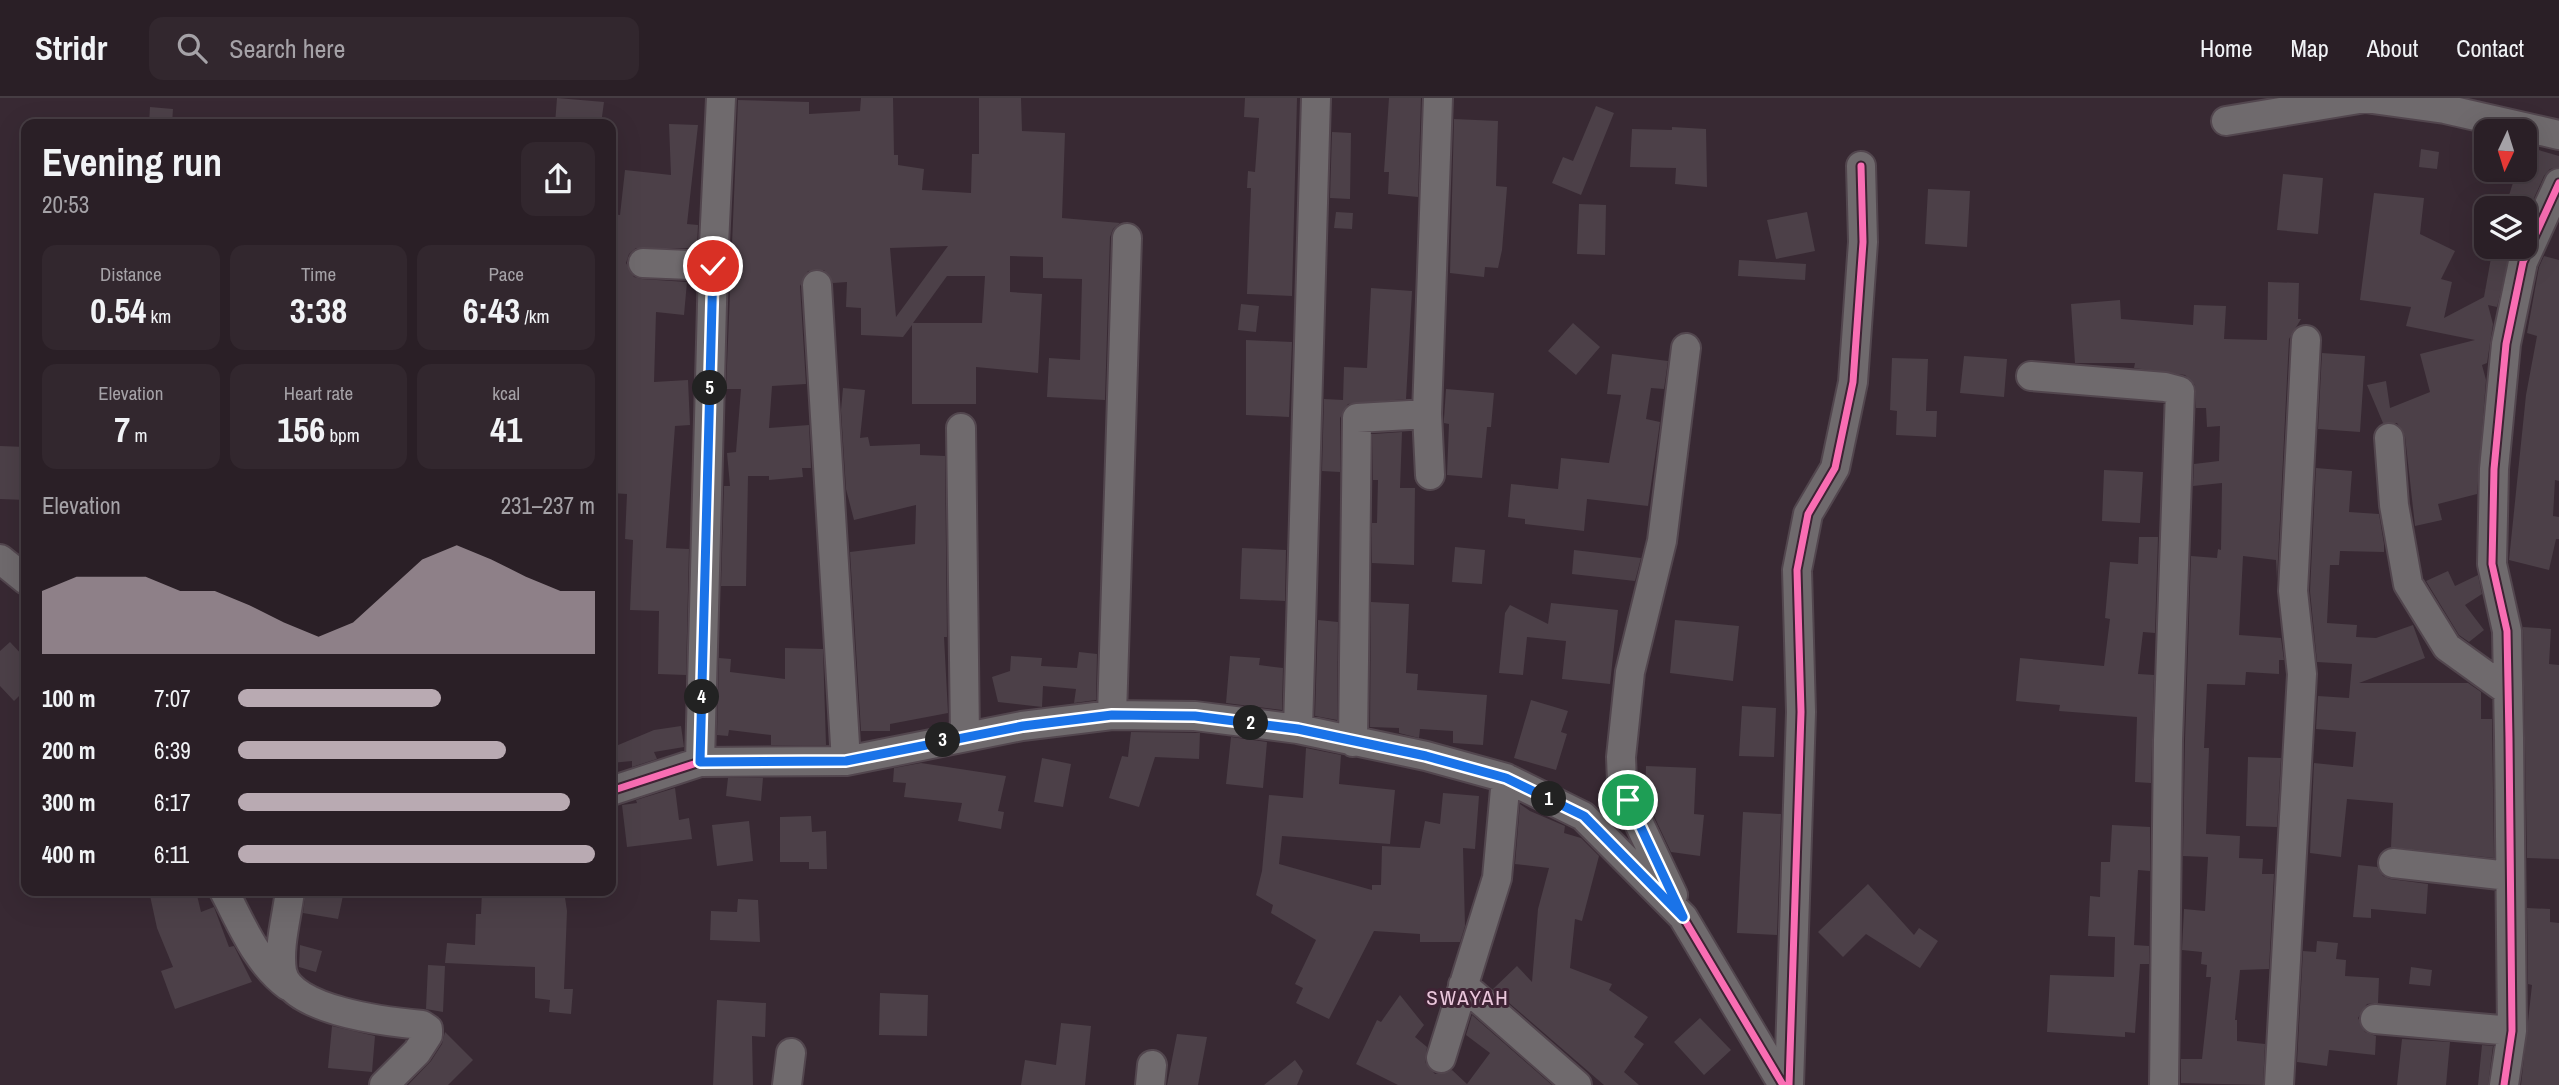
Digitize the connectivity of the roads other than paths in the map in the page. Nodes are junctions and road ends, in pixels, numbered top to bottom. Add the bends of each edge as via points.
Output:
1 (721, 98) edge
2 (1315, 98) edge
3 (1438, 98) edge
4 (2226, 121) dead end
5 (2559, 135) edge
6 (1861, 166) dead end
7 (2559, 183) edge
8 (1127, 238) dead end
9 (643, 263) dead end
10 (713, 266) junction
11 (817, 285) dead end
12 (2306, 340) dead end
13 (1686, 348) dead end
14 (2031, 376) dead end
15 (1427, 414) junction
16 (961, 428) dead end
17 (2389, 438) dead end
18 (1430, 475) dead end
19 (0, 559) edge
20 (21, 576) edge
21 (2508, 691) junction
22 (1112, 715) junction
23 (1298, 729) junction
24 (965, 736) junction
25 (1353, 742) junction
26 (846, 761) junction
27 (700, 762) junction
28 (1506, 778) junction
29 (616, 789) edge
30 (2393, 863) dead end
31 (2509, 876) junction
32 (227, 896) edge
33 (288, 896) edge
34 (1683, 917) junction
35 (1463, 985) junction
36 (291, 989) junction
37 (2375, 1018) dead end
38 (2512, 1031) junction
39 (791, 1053) dead end
40 (1441, 1058) dead end
41 (384, 1085) edge
42 (787, 1085) edge
43 (1577, 1085) edge
44 (1783, 1085) edge
45 (1789, 1085) edge
46 (2164, 1085) edge
47 (2279, 1085) edge
48 (2504, 1085) edge

1 - 10 street
2 - 23 street
3 - 15 street
4 - 5 street via 2365,99 2445,108
6 - 45 street via 1863,242 1853,382 1835,468 1808,513 1797,570 1801,712
7 - 21 street via 2523,262 2506,344 2494,469 2493,564 2507,631
8 - 22 street
9 - 10 street
10 - 27 street
11 - 26 street
12 - 47 street via 2293,591 2302,674
13 - 34 street via 1661,541 1630,672 1621,757 1628,800
14 - 46 street via 2180,391 2168,740
15 - 18 street
15 - 25 street via 1357,418
16 - 24 street
17 - 21 street via 2394,505 2408,584 2447,647
19 - 20 street
21 - 31 street
22 - 23 street via 1195,716
22 - 24 street
23 - 25 street
24 - 26 street
25 - 28 street
26 - 27 street
27 - 29 street
28 - 34 street via 1584,816
28 - 35 street via 1496,878
30 - 31 street
31 - 38 street
32 - 36 street via 270,973
33 - 36 street via 281,962 282,975
34 - 44 street
35 - 40 street
35 - 43 street
36 - 41 street via 340,1013 428,1029 417,1052
37 - 38 street
38 - 48 street
39 - 42 street

